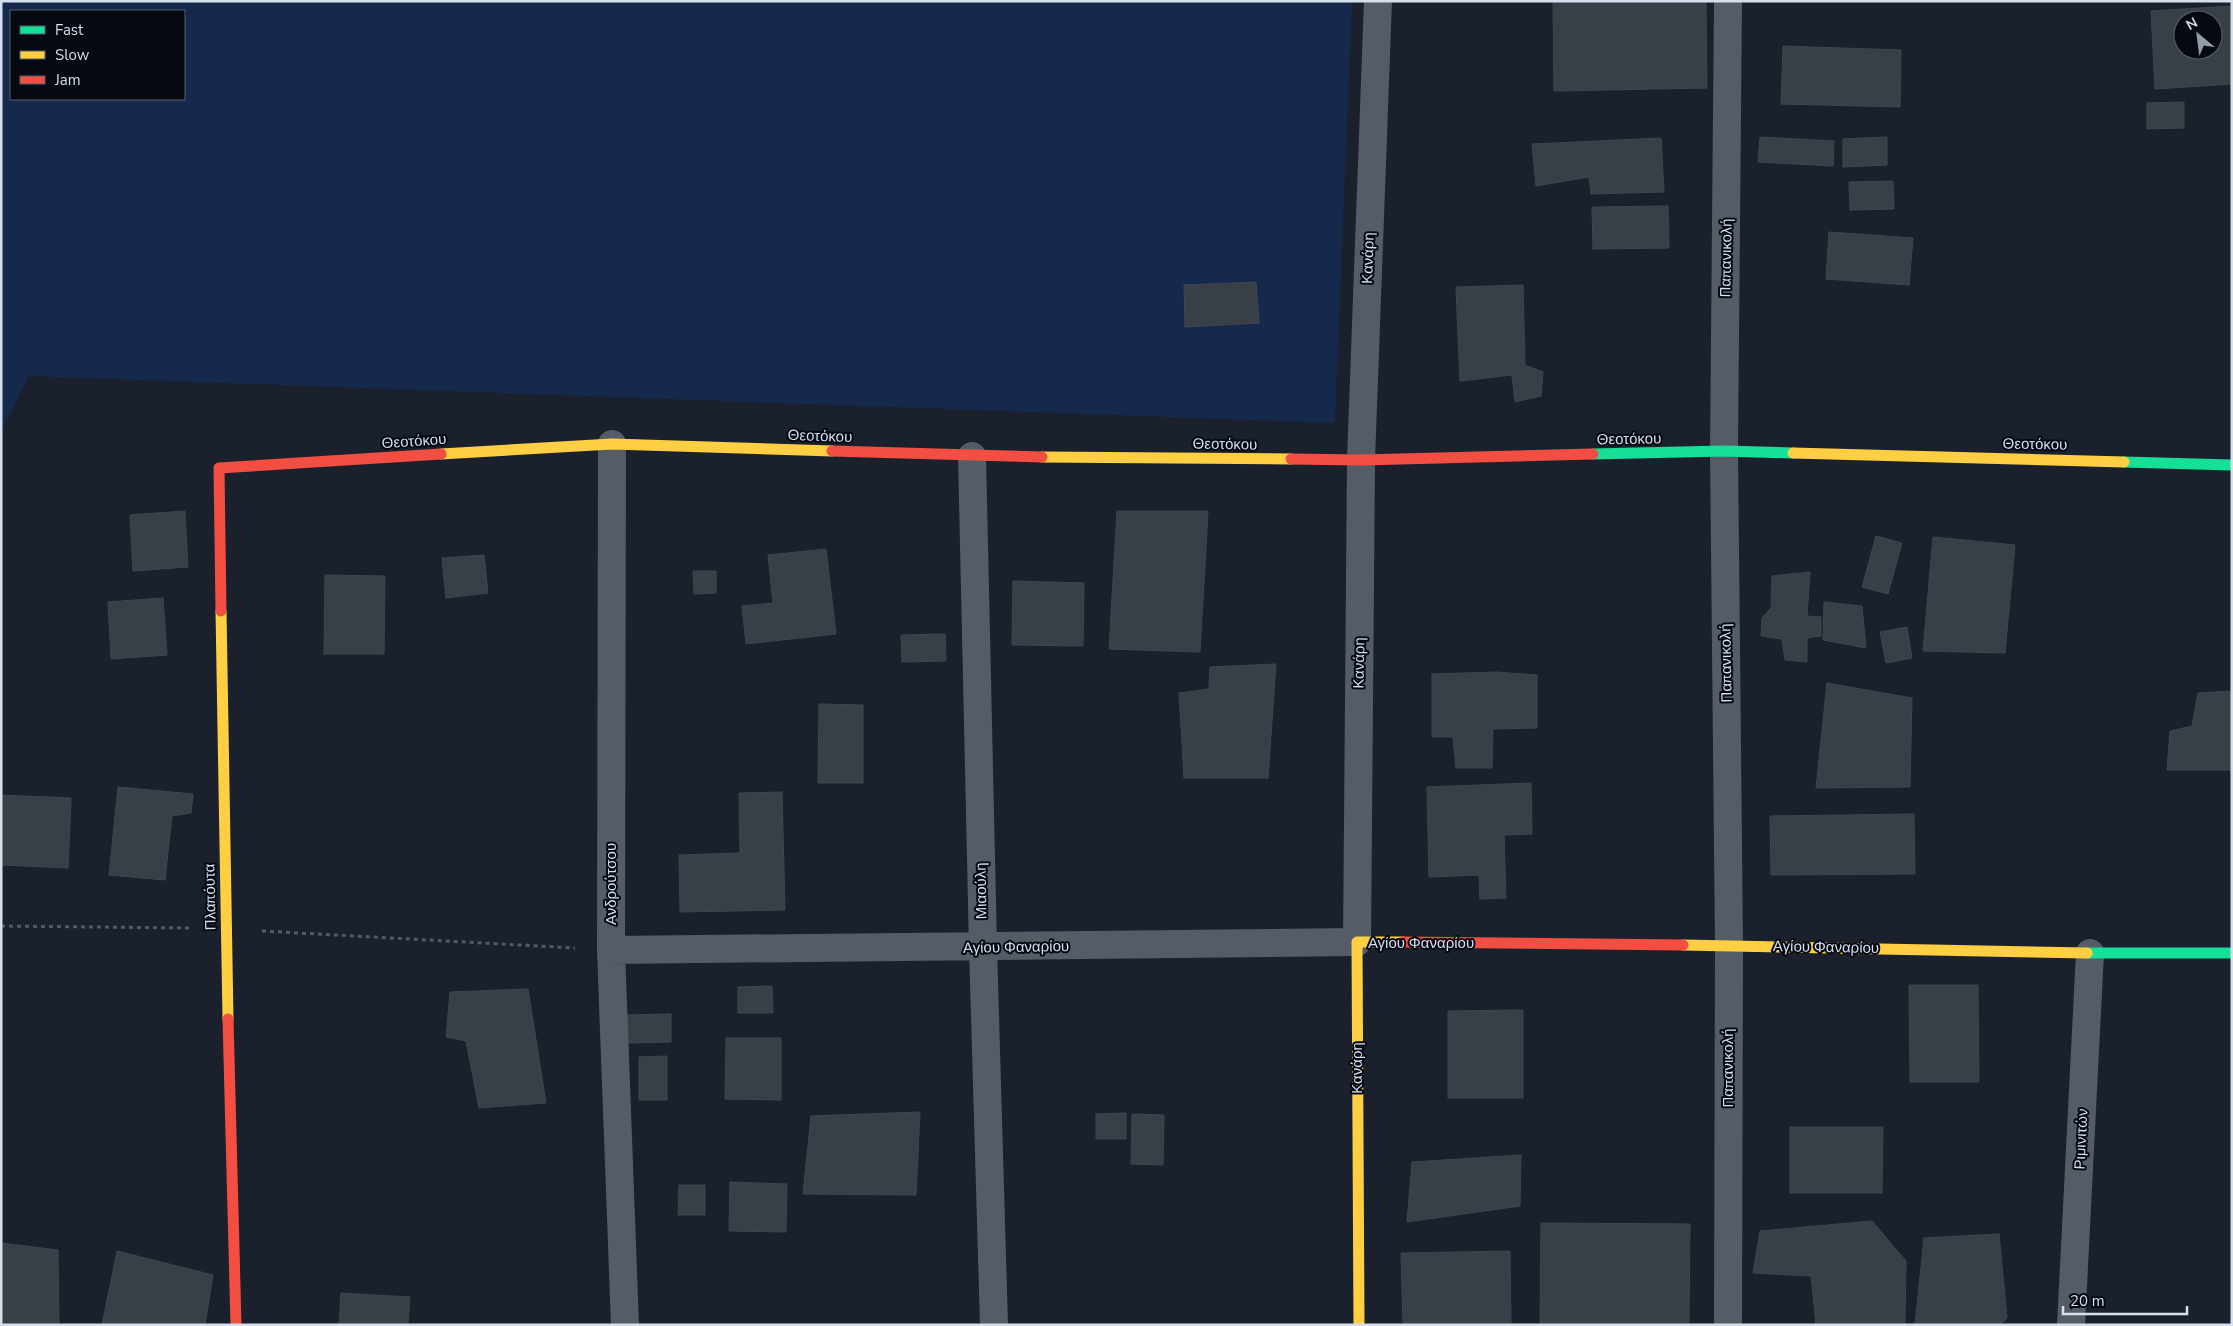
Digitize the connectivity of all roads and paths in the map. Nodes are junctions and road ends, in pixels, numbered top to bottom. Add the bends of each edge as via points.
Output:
1 (1378, 1) edge
2 (1728, 1) edge
3 (612, 444) junction
4 (1724, 451) junction
5 (972, 456) junction
6 (1361, 460) junction
7 (2232, 465) edge
8 (218, 468) joint
9 (1, 926) edge
10 (226, 929) junction
11 (1357, 942) junction
12 (1728, 945) junction
13 (982, 947) junction
14 (611, 950) junction
15 (2090, 953) junction
16 (2232, 953) edge
17 (236, 1325) edge
18 (625, 1325) edge
19 (994, 1325) edge
20 (1359, 1325) edge
21 (1728, 1325) edge
22 (2071, 1325) edge

1 - 6 street, Κανάρη
2 - 4 street, Παπανικολή
3 - 5 street, Θεοτόκου
3 - 8 street, Θεοτόκου
3 - 14 street, Ανδρούτσου
4 - 6 street, Θεοτόκου
4 - 7 street, Θεοτόκου
4 - 12 street, Παπανικολή
5 - 6 street, Θεοτόκου
5 - 13 street, Μιαούλη
6 - 11 street, Κανάρη
8 - 10 street, Πλαπόυτα
9 - 10 path
10 - 14 path
10 - 17 street, Πλαπόυτα
11 - 12 street, Αγίου Φαναρίου
11 - 13 street, Αγίου Φαναρίου
11 - 20 street, Κανάρη
12 - 15 street, Αγίου Φαναρίου
12 - 21 street, Παπανικολή
13 - 14 street, Αγίου Φαναρίου
13 - 19 street, Μιαούλη
14 - 18 street, Ανδρούτσου
15 - 16 street, Αγίου Φαναρίου
15 - 22 street, Ριμινιτών

